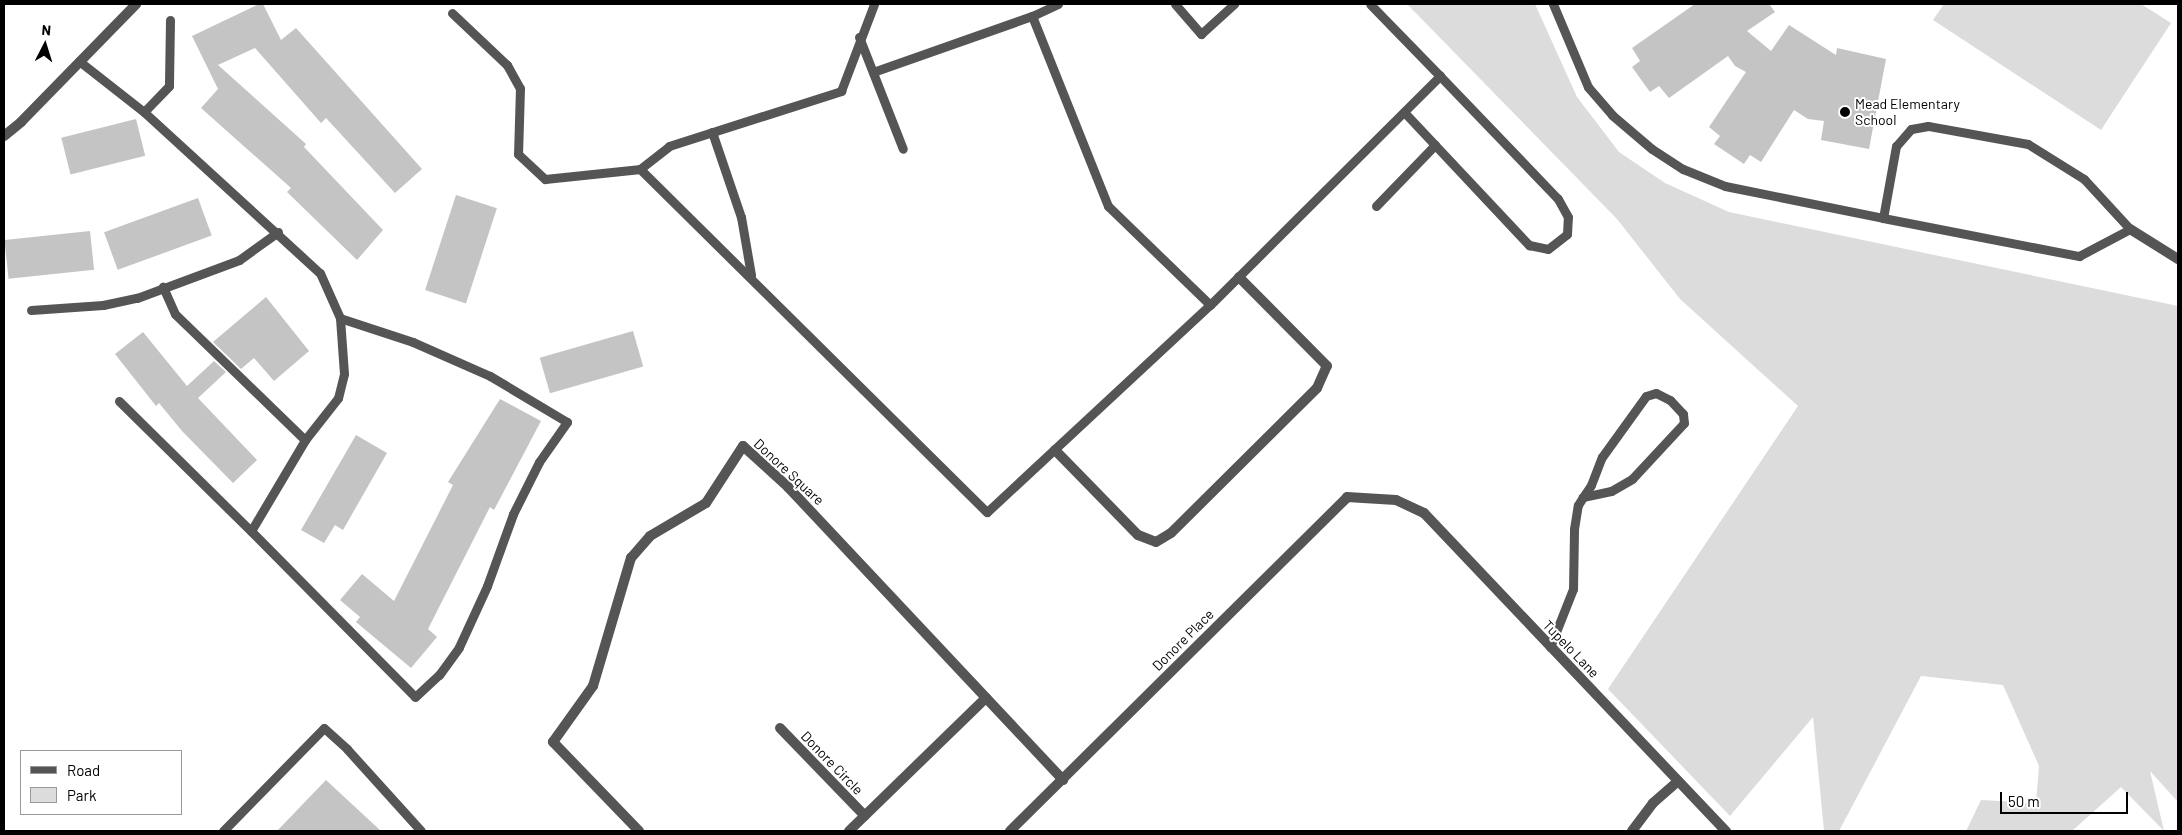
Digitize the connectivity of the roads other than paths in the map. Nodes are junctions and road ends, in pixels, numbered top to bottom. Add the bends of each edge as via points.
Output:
1 (136, 4) edge
2 (874, 4) edge
3 (1058, 4) edge
4 (1175, 4) edge
5 (1234, 4) edge
6 (1370, 4) edge
7 (1553, 4) edge
8 (452, 12) dead end
9 (1032, 16) junction
10 (170, 20) dead end
11 (859, 37) junction
12 (80, 61) junction
13 (873, 72) junction
14 (1440, 76) junction
15 (144, 112) junction
16 (1404, 112) junction
17 (712, 132) junction
18 (4, 136) edge
19 (1435, 144) junction
20 (903, 149) dead end
21 (640, 168) junction
22 (1376, 206) dead end
23 (1883, 218) junction
24 (2130, 229) junction
25 (278, 232) junction
26 (2166, 251) junction
27 (2178, 251) edge
28 (2178, 259) edge
29 (751, 276) junction
30 (1238, 277) junction
31 (163, 287) junction
32 (1210, 305) junction
33 (31, 310) dead end
34 (340, 318) junction
35 (119, 401) dead end
36 (305, 440) junction
37 (1055, 450) junction
38 (1583, 497) junction
39 (1387, 499) joint
40 (251, 531) junction
41 (1550, 647) junction
42 (986, 698) junction
43 (780, 728) dead end
44 (1064, 780) junction
45 (1678, 781) junction
46 (865, 816) junction
47 (223, 831) edge
48 (422, 831) edge
49 (639, 831) edge
50 (849, 831) edge
51 (1010, 831) edge
52 (1632, 831) edge
53 (1726, 831) edge

1 - 12 street
2 - 11 lane
3 - 9 lane
4 - 5 lane via 1201,34
6 - 14 lane
7 - 23 lane via 1588,88 1612,115 1667,159 1725,186
8 - 21 lane via 507,65 520,88 518,154 544,179
9 - 13 lane
9 - 32 lane via 1108,206
10 - 15 lane via 169,86
11 - 13 lane
11 - 17 lane via 841,92
12 - 15 lane
12 - 18 street
13 - 20 lane
14 - 16 lane
14 - 19 lane via 1558,199 1568,217 1567,234 1548,249 1530,245
15 - 25 lane
16 - 19 lane
16 - 30 lane
17 - 21 lane via 669,146
17 - 29 lane via 741,217
19 - 22 lane
21 - 29 lane
23 - 24 lane via 2080,256
23 - 24 lane via 1896,146 1911,129 1928,126 2028,144 2084,179
24 - 26 street
25 - 31 lane via 239,260
25 - 34 lane via 320,273
26 - 27 street
26 - 28 street
29 - 37 lane via 988,512
30 - 32 lane
30 - 37 street via 1327,366 1316,388 1171,533 1156,542 1138,535
31 - 33 lane via 137,298 103,305
31 - 36 lane via 176,314
32 - 37 lane
34 - 36 lane via 344,374 338,398
34 - 40 lane via 413,342 490,376 567,422 539,462 513,514 487,586 459,647 438,675 415,697
35 - 40 lane
36 - 40 lane
38 - 38 lane via 1602,457 1646,396 1656,393 1670,400 1683,414 1684,423 1632,479 1611,491
38 - 41 lane via 1575,518 1573,589
39 - 41 street, Tupelo Lane via 1424,513
39 - 44 street, Donore Place via 1342,499
41 - 45 street, Tupelo Lane
42 - 44 street, Donore Square
42 - 46 street
42 - 49 street, Donore Square via 788,487 743,446 706,503 650,536 631,558 593,686 553,742
43 - 46 street, Donore Circle
44 - 51 street, Donore Place
45 - 52 street via 1653,803
45 - 53 street, Tupelo Lane
46 - 50 street
47 - 48 lane via 324,728

